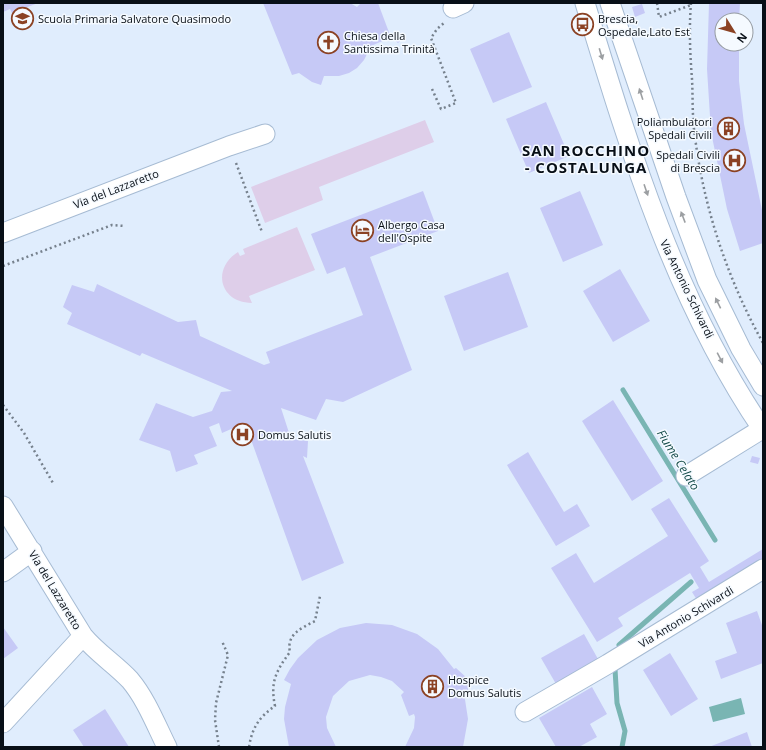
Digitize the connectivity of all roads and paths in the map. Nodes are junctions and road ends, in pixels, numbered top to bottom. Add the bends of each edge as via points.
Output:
1 (585, 3) edge
2 (610, 3) edge
3 (657, 3) edge
4 (691, 4) edge
5 (458, 5) edge
6 (432, 88) dead end
7 (266, 134) dead end
8 (236, 163) dead end
9 (125, 226) dead end
10 (262, 232) dead end
11 (3, 233) edge
12 (3, 266) edge
13 (763, 343) edge
14 (763, 386) edge
15 (3, 405) edge
16 (762, 430) edge
17 (686, 476) dead end
18 (53, 483) dead end
19 (3, 506) edge
20 (32, 551) junction
21 (763, 569) edge
22 (3, 572) edge
23 (320, 596) dead end
24 (83, 636) junction
25 (222, 640) dead end
26 (525, 712) dead end
27 (3, 723) edge
28 (167, 747) edge
29 (219, 747) edge
30 (249, 747) edge

1 -> 16 street, Via Antonio Schivardi via 671,259 721,360
14 -> 2 street, Via Antonio Schivardi via 741,349 707,280
3 - 4 path via 660,17
4 - 13 path via 695,136 704,187 721,249 747,314
5 - 6 path via 431,38 456,103 441,110
7 - 11 street, Via del Lazzaretto
8 - 10 path
9 - 12 path via 112,225
15 - 18 path via 24,433
16 - 17 street
19 - 20 street, Via del Lazzaretto
20 - 22 street
20 - 24 street, Via del Lazzaretto
21 - 26 street, Via Antonio Schivardi
23 - 30 path via 315,621 297,630 291,638 288,646 290,652 278,668 274,680 272,691 275,706 256,723
24 - 27 street, Via del Lazzaretto
24 - 28 street via 95,650 130,680 141,695
25 - 29 path via 228,656 216,703 215,720

